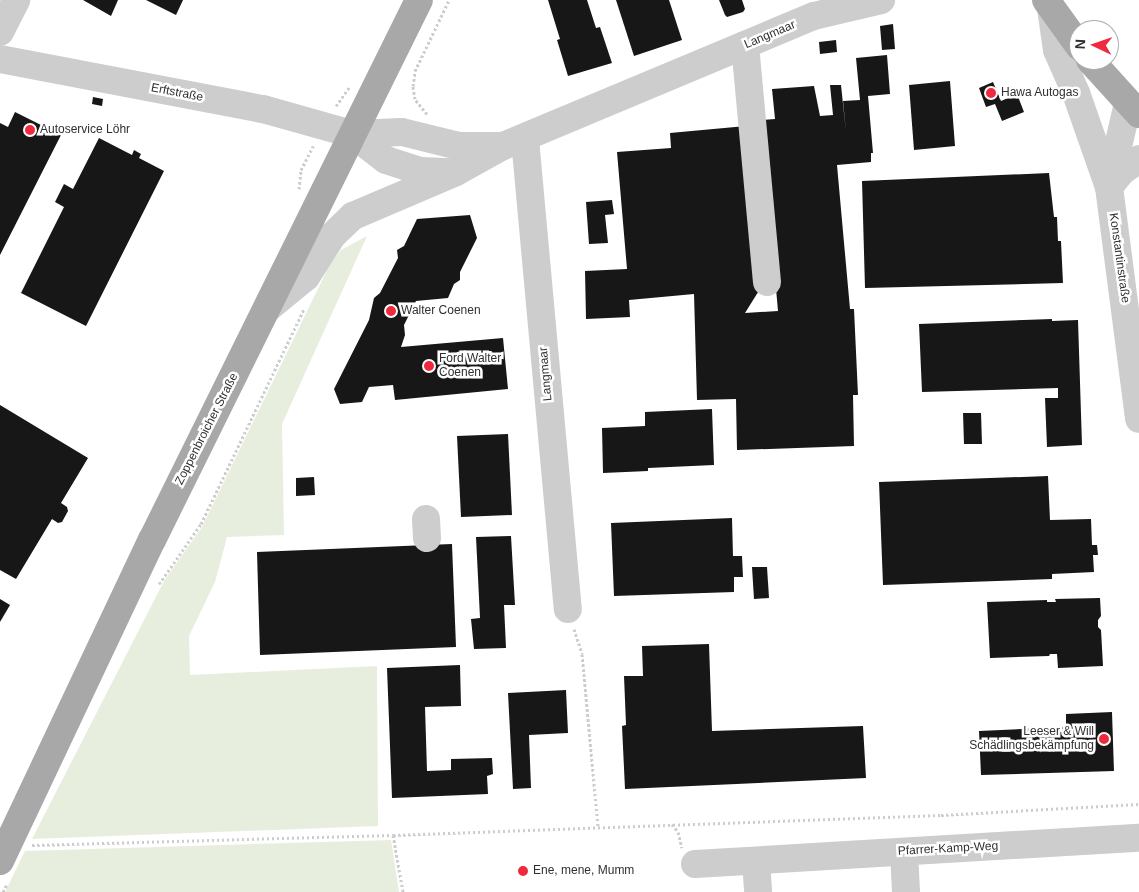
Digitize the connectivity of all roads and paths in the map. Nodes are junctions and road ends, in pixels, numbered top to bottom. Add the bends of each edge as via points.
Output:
1 (16, 0) edge
2 (420, 0) edge
3 (449, 0) edge
4 (881, 0) edge
5 (1048, 4) edge
6 (0, 32) edge
7 (1069, 32) edge
8 (745, 45) junction
9 (1, 61) edge
10 (1099, 70) edge
11 (1133, 108) edge
12 (352, 134) junction
13 (430, 138) junction
14 (514, 143) junction
15 (1139, 160) edge
16 (456, 172) junction
17 (1109, 187) junction
18 (767, 282) dead end
19 (306, 307) dead end
20 (267, 309) junction
21 (1139, 419) edge
22 (154, 592) dead end
23 (568, 610) joint
24 (1139, 804) edge
25 (598, 826) junction
26 (393, 835) junction
27 (1139, 838) edge
28 (904, 852) junction
29 (6, 860) edge
30 (756, 861) junction
31 (695, 864) dead end
32 (3, 892) edge
33 (403, 892) edge
34 (758, 892) edge
35 (906, 892) edge

1 - 6 street
2 - 12 main road, Zoppenbroicher Straße
3 - 13 path via 415,71 415,99 425,113 437,120
4 - 8 street, Langmaar via 814,16
5 - 7 main road
5 - 17 street, Konstantinstraße via 1057,50 1076,93
8 - 14 street, Langmaar
8 - 18 street
9 - 12 street, Erftstraße via 263,109
10 - 11 main road
11 - 17 street, Konstantinstraße
12 - 13 street, Langmaar via 402,132
12 - 16 street via 386,160 420,171
12 - 20 main road, Zoppenbroicher Straße
13 - 14 street, Langmaar via 459,146
14 - 16 street, Langmaar
14 - 23 street, Langmaar
15 - 17 street via 1122,171
16 - 20 street, Langmaar via 353,216 332,236 306,277
17 - 21 street, Konstantinstraße
19 - 22 path via 202,524
20 - 29 main road, Zoppenbroicher Straße via 152,540
23 - 25 path via 582,654
24 - 25 path
25 - 26 path
26 - 29 path
26 - 33 path
27 - 28 street, Pfarrer-Kamp-Weg
28 - 30 street, Pfarrer-Kamp-Weg
28 - 35 street
29 - 32 path
30 - 31 street, Pfarrer-Kamp-Weg
30 - 34 street

